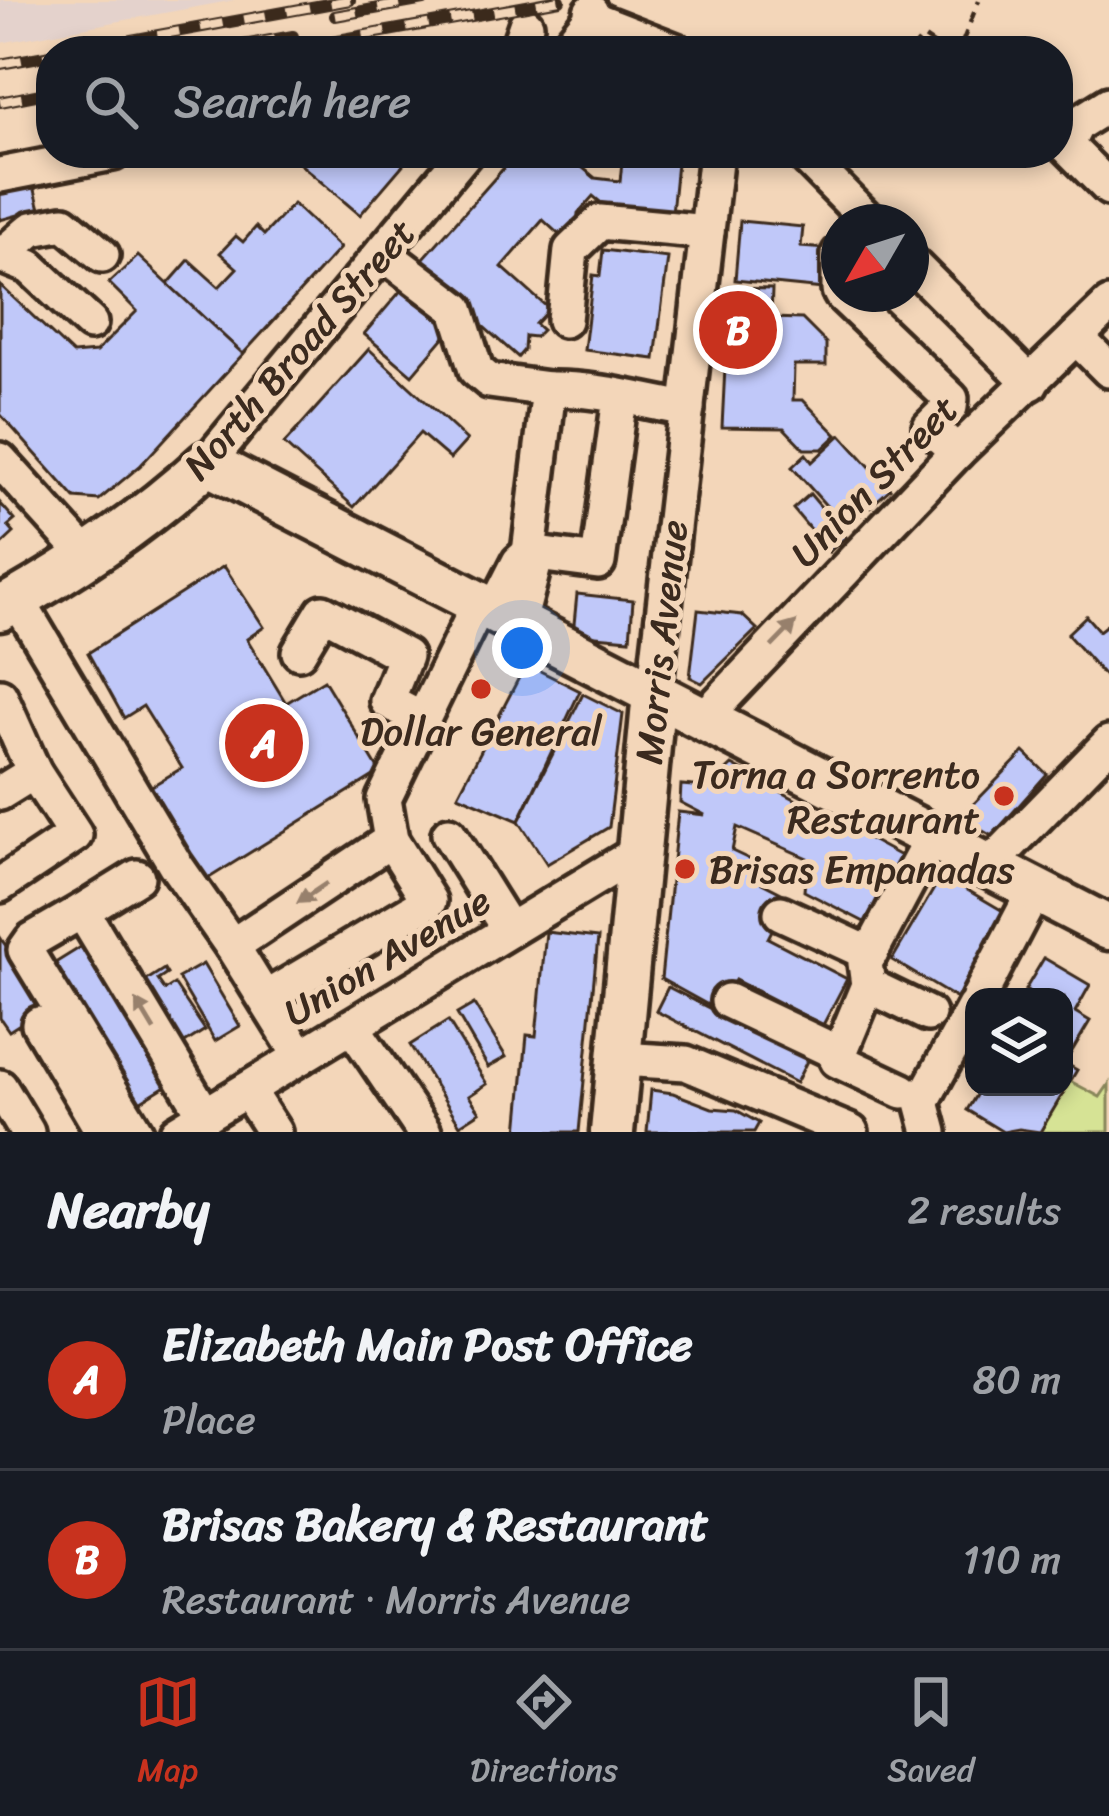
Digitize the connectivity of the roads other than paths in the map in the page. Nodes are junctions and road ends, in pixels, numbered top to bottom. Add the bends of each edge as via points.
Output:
1 (575, 36) edge
2 (641, 36) edge
3 (1109, 104) edge
4 (1073, 132) edge
5 (1073, 152) edge
6 (39, 168) edge
7 (453, 168) edge
8 (714, 168) edge
9 (816, 168) edge
10 (0, 176) edge
11 (1109, 188) edge
12 (848, 204) edge
13 (707, 232) junction
14 (383, 253) junction
15 (1, 255) edge
16 (102, 255) dead end
17 (929, 281) edge
18 (1109, 305) edge
19 (861, 312) edge
20 (564, 320) dead end
21 (90, 323) dead end
22 (1076, 337) junction
23 (1109, 370) edge
24 (1031, 383) junction
25 (549, 389) junction
26 (620, 397) junction
27 (687, 409) junction
28 (957, 452) junction
29 (0, 460) edge
30 (207, 463) junction
31 (529, 553) junction
32 (87, 556) junction
33 (9, 604) edge
34 (496, 615) junction
35 (299, 652) dead end
36 (653, 694) junction
37 (0, 696) edge
38 (421, 719) junction
39 (703, 719) junction
40 (1109, 743) edge
41 (34, 772) junction
42 (0, 793) edge
43 (449, 834) dead end
44 (932, 837) junction
45 (392, 840) junction
46 (640, 851) junction
47 (988, 866) junction
48 (136, 877) dead end
49 (0, 884) edge
50 (1035, 890) junction
51 (82, 910) junction
52 (781, 914) dead end
53 (1109, 928) edge
54 (509, 930) junction
55 (232, 946) junction
56 (867, 967) junction
57 (984, 988) edge
58 (266, 998) junction
59 (728, 1001) dead end
60 (928, 1014) dead end
61 (965, 1023) edge
62 (39, 1024) dead end
63 (352, 1026) junction
64 (840, 1054) junction
65 (301, 1057) junction
66 (620, 1059) junction
67 (0, 1087) edge
68 (247, 1090) junction
69 (903, 1091) dead end
70 (191, 1124) edge
71 (27, 1132) edge
72 (103, 1132) edge
73 (136, 1132) edge
74 (274, 1132) edge
75 (424, 1132) edge
76 (613, 1132) edge
77 (851, 1132) edge
78 (929, 1132) edge

1 - 2 street via 591,15
3 - 4 street
5 - 11 street
6 - 10 street
7 - 14 street, North Broad Street
8 - 13 street, Morris Avenue
9 - 12 street
13 - 20 street via 600,222 571,250
13 - 27 street, Morris Avenue
14 - 25 street via 457,309 476,370 489,381
14 - 30 street, North Broad Street
15 - 16 street via 32,229 64,223
15 - 21 street via 30,267
17 - 24 street
18 - 22 street, Union Street
19 - 28 street via 951,399 930,427
22 - 23 street
22 - 24 street, Union Street
24 - 28 street, Union Street
25 - 26 street
25 - 31 street
26 - 27 street
26 - 31 street via 598,562
27 - 36 street, Morris Avenue
39 -> 28 street, Union Street
29 - 32 street
30 - 32 main road, North Broad Street
30 - 34 main road
31 - 34 street
32 - 33 main road, North Broad Street
33 - 55 street
34 - 36 main road
34 - 38 street
35 - 38 street via 323,612 405,656 387,701
36 - 39 main road
36 - 46 main road, Morris Avenue
37 - 41 street
38 - 45 street via 384,799
39 - 44 main road
40 - 47 street
41 - 42 street
41 - 49 street via 75,835
43 - 54 street
44 - 47 main road
44 - 56 street
45 -> 55 street
45 - 58 street via 429,901
46 - 54 street, Union Avenue
46 - 66 main road, Morris Avenue
47 - 50 main road
48 - 51 street
50 - 53 main road
50 - 57 street
70 -> 51 street
51 - 73 street via 25,950
52 - 56 street
54 - 63 street, Union Avenue
55 - 58 street
56 - 60 street
56 - 64 street
58 - 65 street
59 - 64 street
61 - 78 street via 922,1102
62 - 72 street
63 - 65 street, Union Avenue
63 - 75 street
64 - 69 street via 837,1060
65 - 68 street, Union Avenue
66 - 76 main road, Morris Avenue
66 - 77 street via 686,1063
67 - 71 street
68 - 70 street, Union Avenue
68 - 74 street

